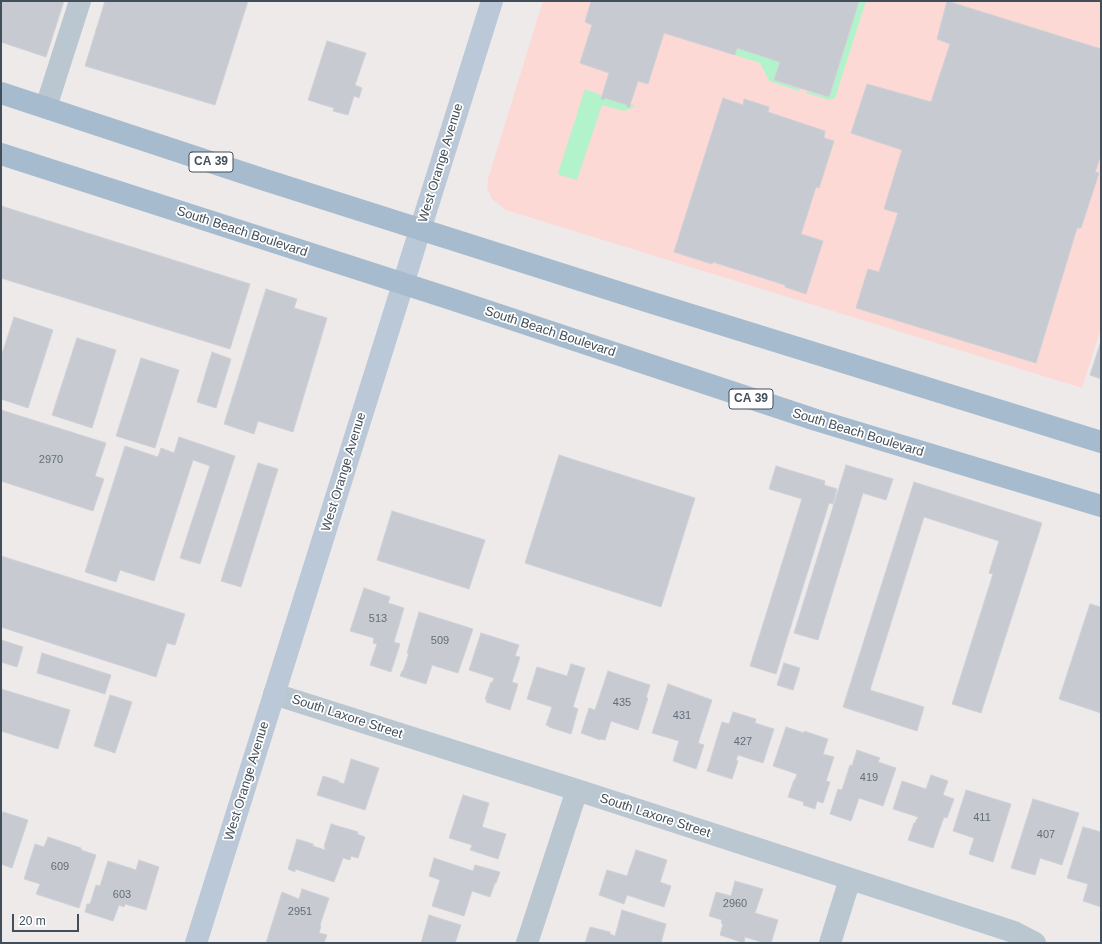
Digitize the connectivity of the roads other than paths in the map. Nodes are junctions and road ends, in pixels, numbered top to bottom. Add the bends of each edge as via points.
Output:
1 (80, 1) edge
2 (492, 1) edge
3 (1, 93) edge
4 (46, 107) junction
5 (1, 154) edge
6 (421, 228) junction
7 (404, 285) junction
8 (1101, 442) edge
9 (1101, 506) edge
10 (274, 694) junction
11 (577, 790) junction
12 (850, 879) junction
13 (196, 943) edge
14 (527, 943) edge
15 (830, 943) edge
16 (1035, 943) edge

1 - 4 street
2 - 6 street, West Orange Avenue
3 - 4 main road, CA 39
4 - 6 main road, CA 39 via 262,179
5 - 7 main road, South Beach Boulevard / CA 39
6 - 7 street, West Orange Avenue
6 - 8 main road, CA 39
7 - 9 main road, South Beach Boulevard / CA 39 via 816,420
7 - 10 street, West Orange Avenue
10 - 11 street, South Laxore Street
10 - 13 street, West Orange Avenue
11 - 12 street, South Laxore Street
11 - 14 street
12 - 15 street
12 - 16 street, South Laxore Street via 1014,932

